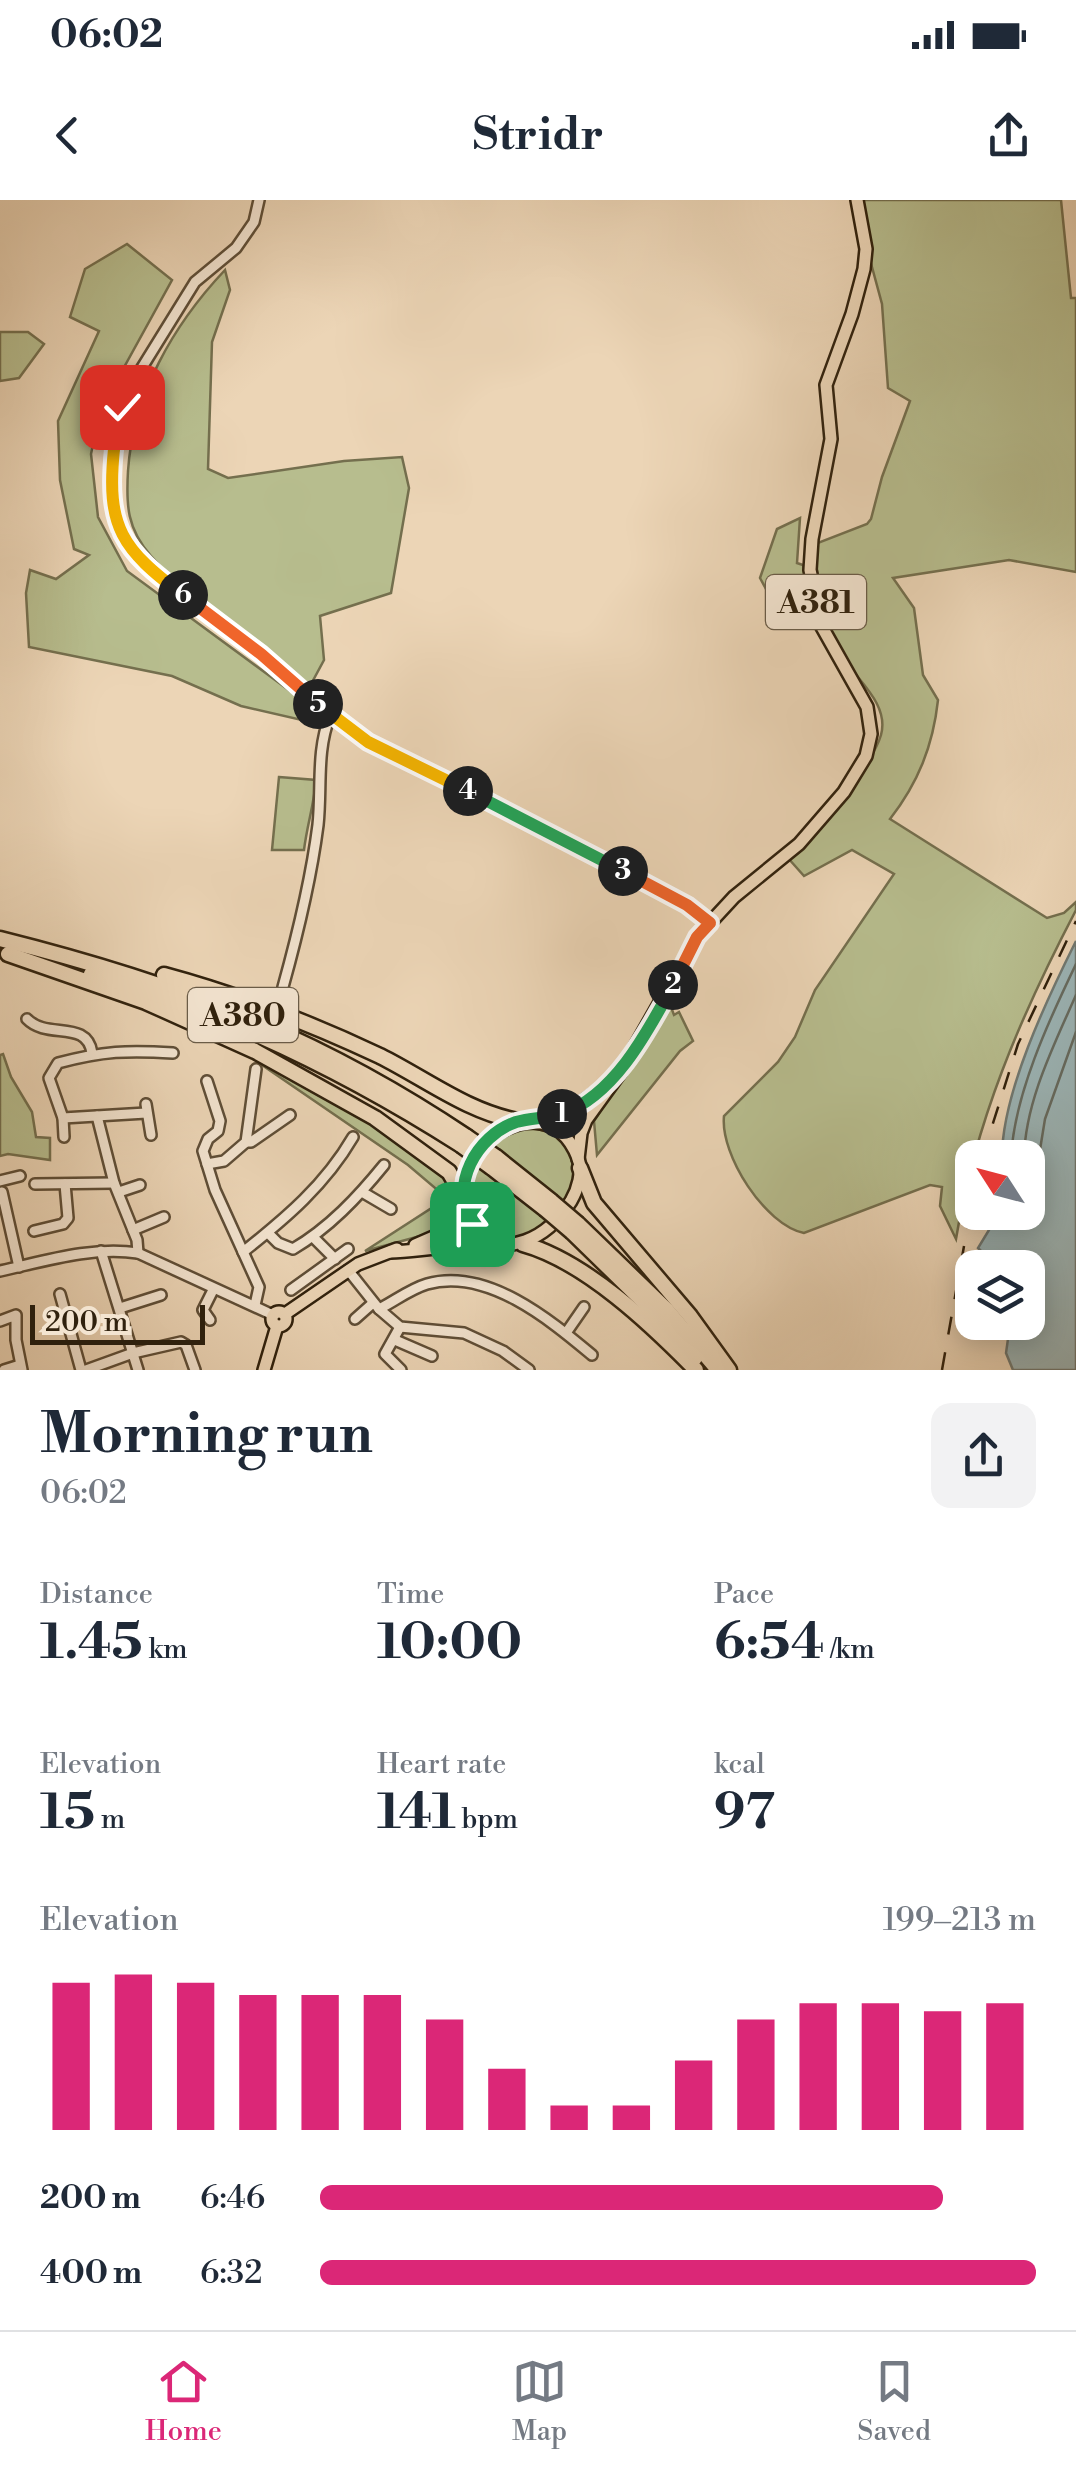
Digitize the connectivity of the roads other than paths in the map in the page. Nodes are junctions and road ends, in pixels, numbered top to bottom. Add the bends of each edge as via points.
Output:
1 (259, 200) edge
2 (856, 200) edge
3 (330, 716) junction
4 (710, 923) junction
5 (0, 939) edge
6 (4, 954) edge
7 (80, 959) junction
8 (282, 987) dead end
9 (30, 1026) dead end
10 (92, 1052) junction
11 (173, 1053) dead end
12 (622, 1067) junction
13 (256, 1069) dead end
14 (207, 1081) dead end
15 (290, 1115) dead end
16 (97, 1116) junction
17 (63, 1118) junction
18 (526, 1121) junction
19 (152, 1135) dead end
20 (64, 1137) dead end
21 (353, 1137) dead end
22 (464, 1141) junction
23 (246, 1142) junction
24 (207, 1164) junction
25 (579, 1164) junction
26 (384, 1165) dead end
27 (20, 1176) dead end
28 (0, 1181) edge
29 (35, 1184) dead end
30 (65, 1184) junction
31 (140, 1186) dead end
32 (116, 1188) junction
33 (362, 1192) junction
34 (462, 1200) junction
35 (391, 1209) dead end
36 (164, 1217) dead end
37 (9, 1221) dead end
38 (40, 1227) dead end
39 (575, 1228) junction
40 (133, 1230) junction
41 (268, 1232) junction
42 (313, 1237) junction
43 (523, 1244) junction
44 (506, 1245) junction
45 (348, 1250) dead end
46 (101, 1251) junction
47 (243, 1252) junction
48 (390, 1252) junction
49 (138, 1253) junction
50 (334, 1259) junction
51 (19, 1267) junction
52 (348, 1270) junction
53 (0, 1271) edge
54 (213, 1290) junction
55 (291, 1290) dead end
56 (60, 1294) dead end
57 (161, 1295) dead end
58 (255, 1305) junction
59 (376, 1306) junction
60 (584, 1307) dead end
61 (120, 1308) junction
62 (278, 1318) junction
63 (355, 1319) dead end
64 (210, 1320) dead end
65 (0, 1321) edge
66 (400, 1327) junction
67 (566, 1333) junction
68 (396, 1340) junction
69 (133, 1352) junction
70 (592, 1355) dead end
71 (432, 1356) dead end
72 (265, 1366) edge
73 (21, 1367) edge
74 (4, 1370) edge
75 (84, 1370) edge
76 (138, 1370) edge
77 (195, 1370) edge
78 (278, 1370) edge
79 (401, 1370) edge
80 (529, 1370) edge
81 (696, 1370) edge
82 (705, 1370) edge
83 (718, 1370) edge
84 (729, 1370) edge

1 - 3 street via 254,222 236,248 196,282 130,387 116,438 114,510 118,531 151,571
2 - 4 main road, A381 via 864,269 829,376 831,438 810,570 822,627 867,706 871,734 860,767 799,844
3 - 4 street
3 - 8 street via 303,916
4 - 12 main road, A381
5 - 7 highway, A380
6 - 22 highway, A380 via 121,983 252,1031
6 - 34 highway, A380 via 146,1002 255,1051 406,1140 448,1172
7 - 18 highway, A380 via 155,973 266,1008 387,1060 483,1113
7 - 22 highway, A380 via 275,1028 393,1089
9 - 10 street via 78,1031
10 - 11 street
10 - 17 street via 51,1072
12 - 18 main road, A381 via 586,1102
12 - 25 main road, A381 via 586,1120
13 - 23 street
14 - 24 street via 220,1121 203,1151
15 - 23 street
16 - 17 street
16 - 19 street via 146,1108
16 - 32 street
17 - 20 street
18 - 25 main road via 563,1136
18 - 34 main road via 486,1144 468,1167
21 - 41 street via 314,1192
22 - 39 highway, A380, bridge
23 - 24 street via 224,1162
24 - 47 street
25 - 43 main road via 576,1192 560,1216
25 - 84 highway via 594,1203
26 - 33 street
27 - 28 street
29 - 30 street
30 - 32 street
30 - 38 street via 68,1218
31 - 32 street
32 - 40 street
33 - 35 street
33 - 42 street
34 - 44 main road via 477,1229
34 - 48 main road via 447,1232
36 - 40 street
37 - 51 street
39 - 82 highway, A380
39 - 83 highway, A380 via 667,1310
40 - 49 street
41 - 42 street via 293,1249
41 - 47 street
42 - 50 street
43 - 44 main road
43 - 81 highway via 548,1251 586,1276
44 - 48 main road
45 - 50 street
46 - 49 street
46 - 51 street
46 - 61 street
47 - 58 street via 259,1287
48 - 52 main road
49 - 54 street
50 - 55 street
51 - 53 street
52 - 59 street
52 - 62 main road
54 - 58 street
54 - 64 street via 203,1310
56 - 75 street
57 - 61 street
58 - 62 street
59 - 63 street
59 - 66 street
59 - 67 street via 426,1285 467,1284 506,1296
60 - 67 street
61 - 69 street
62 - 72 main road
65 - 73 street via 16,1315
66 - 68 street
66 - 80 street via 464,1333
67 - 70 street
68 - 71 street
68 - 79 street via 385,1354
69 - 75 street
69 - 76 street
69 - 77 street via 181,1342
72 - 78 street
73 - 74 street

